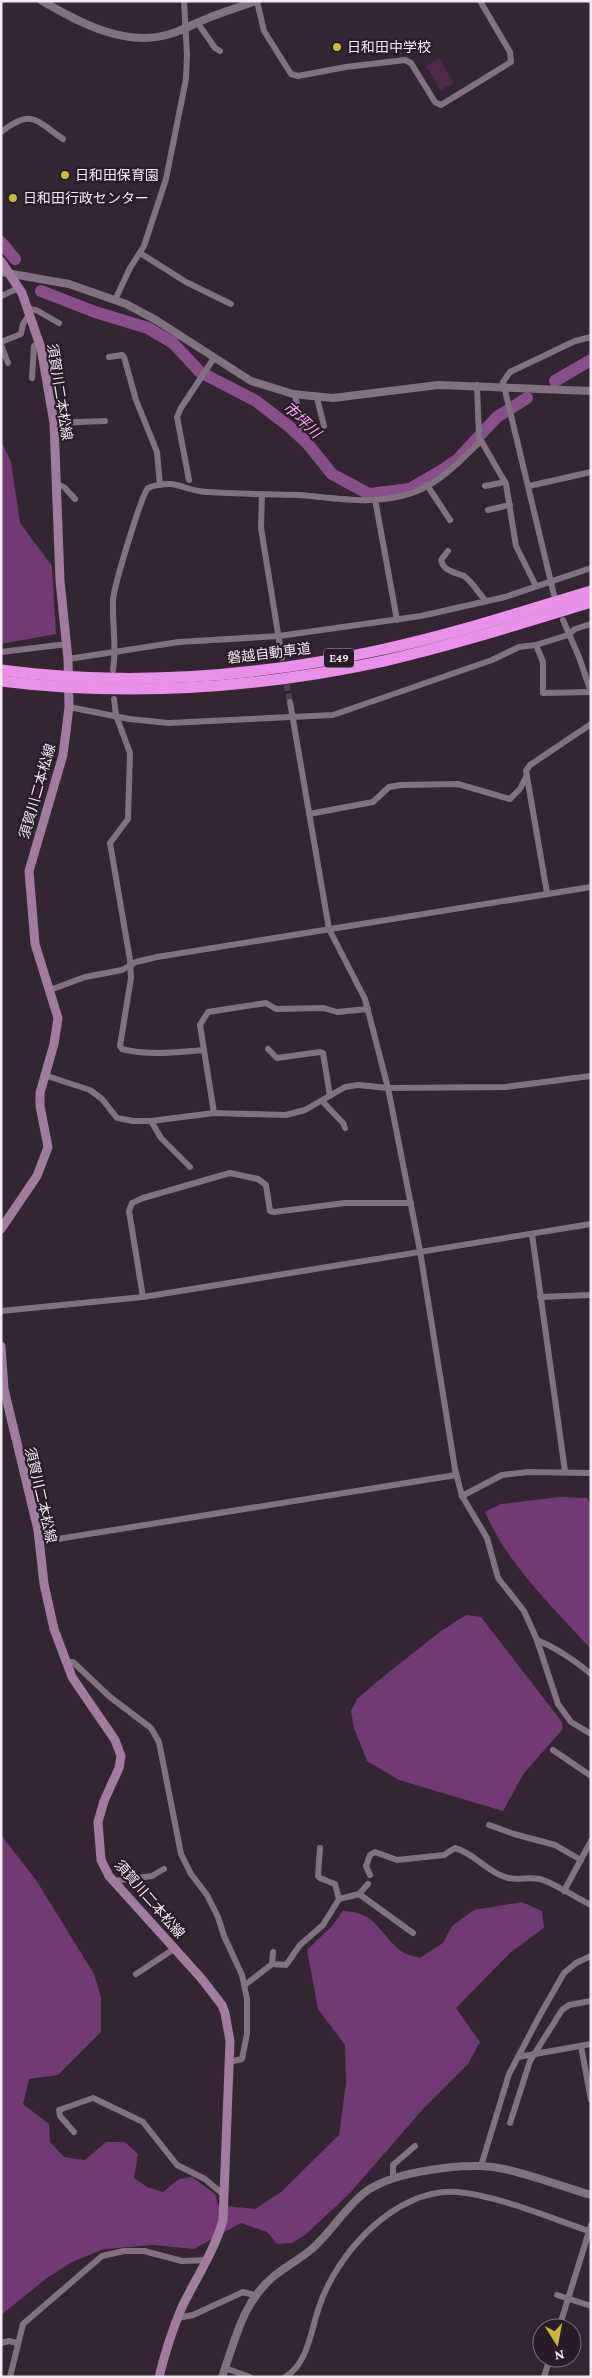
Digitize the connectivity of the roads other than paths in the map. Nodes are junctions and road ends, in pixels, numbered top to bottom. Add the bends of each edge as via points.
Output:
1 (42, 1) edge
2 (184, 1) edge
3 (256, 1) edge
4 (480, 1) edge
5 (197, 22) junction
6 (185, 28) junction
7 (220, 51) dead end
8 (1, 132) edge
9 (63, 139) dead end
10 (140, 253) junction
11 (1, 261) edge
12 (6, 273) edge
13 (19, 288) junction
14 (1, 296) edge
15 (115, 300) junction
16 (231, 304) dead end
17 (28, 312) junction
18 (59, 323) dead end
19 (591, 337) edge
20 (38, 341) junction
21 (1, 344) edge
22 (109, 357) dead end
23 (214, 358) junction
24 (8, 363) dead end
25 (32, 378) dead end
26 (478, 385) junction
27 (505, 388) junction
28 (591, 391) edge
29 (295, 395) junction
30 (317, 398) junction
31 (105, 421) dead end
32 (54, 423) junction
33 (324, 426) dead end
34 (302, 428) dead end
35 (481, 441) junction
36 (591, 472) edge
37 (189, 480) dead end
38 (505, 482) junction
39 (56, 483) junction
40 (160, 485) junction
41 (427, 485) junction
42 (485, 486) dead end
43 (529, 486) junction
44 (262, 494) junction
45 (75, 499) dead end
46 (375, 499) junction
47 (510, 505) junction
48 (488, 510) dead end
49 (450, 520) dead end
50 (448, 551) dead end
51 (591, 568) edge
52 (551, 582) junction
53 (536, 586) junction
54 (591, 591) edge
55 (554, 594) dead end
56 (486, 601) junction
57 (591, 602) edge
58 (397, 620) junction
59 (563, 620) dead end
60 (591, 624) edge
61 (568, 635) junction
62 (279, 636) junction
63 (66, 644) junction
64 (536, 645) junction
65 (1, 652) edge
66 (116, 652) junction
67 (282, 658) dead end
68 (68, 659) junction
69 (1, 670) edge
70 (113, 670) dead end
71 (59, 681) junction
72 (1, 682) edge
73 (80, 683) junction
74 (591, 692) edge
75 (114, 699) dead end
76 (290, 702) tunnel mouth
77 (69, 707) junction
78 (116, 715) junction
79 (292, 716) junction
80 (591, 724) edge
81 (527, 775) junction
82 (309, 814) junction
83 (591, 887) edge
84 (547, 893) junction
85 (329, 930) junction
86 (130, 966) junction
87 (50, 990) junction
88 (368, 1009) junction
89 (268, 1049) dead end
90 (204, 1050) junction
91 (44, 1075) junction
92 (591, 1076) edge
93 (388, 1088) junction
94 (330, 1096) junction
95 (323, 1102) junction
96 (214, 1113) junction
97 (151, 1121) junction
98 (345, 1128) dead end
99 (190, 1167) dead end
100 (411, 1204) junction
101 (591, 1224) edge
102 (1, 1229) edge
103 (532, 1234) junction
104 (420, 1251) junction
105 (591, 1295) edge
106 (144, 1297) junction
107 (540, 1297) junction
108 (1, 1311) edge
109 (1, 1346) edge
110 (565, 1471) junction
111 (456, 1473) junction
112 (591, 1473) edge
113 (462, 1496) junction
114 (39, 1542) junction
115 (537, 1640) junction
116 (66, 1662) junction
117 (591, 1674) edge
118 (591, 1734) edge
119 (553, 1750) dead end
120 (591, 1776) edge
121 (489, 1825) dead end
122 (591, 1842) edge
123 (320, 1848) dead end
124 (581, 1860) junction
125 (164, 1869) dead end
126 (370, 1875) dead end
127 (113, 1881) junction
128 (368, 1884) dead end
129 (564, 1891) junction
130 (359, 1894) junction
131 (339, 1899) junction
132 (591, 1905) edge
133 (413, 1933) dead end
134 (174, 1949) junction
135 (273, 1952) dead end
136 (591, 1956) edge
137 (272, 1964) junction
138 (136, 1974) dead end
139 (245, 1986) junction
140 (591, 2001) edge
141 (591, 2044) edge
142 (581, 2046) junction
143 (534, 2054) junction
144 (518, 2057) junction
145 (229, 2062) junction
146 (590, 2092) edge
147 (591, 2100) edge
148 (510, 2123) dead end
149 (74, 2132) dead end
150 (416, 2146) dead end
151 (481, 2166) junction
152 (393, 2178) junction
153 (591, 2195) edge
154 (225, 2196) junction
155 (590, 2228) edge
156 (208, 2260) junction
157 (254, 2295) junction
158 (557, 2295) dead end
159 (568, 2298) junction
160 (591, 2306) edge
161 (178, 2318) junction
162 (562, 2318) edge
163 (17, 2343) junction
164 (1, 2344) edge
165 (225, 2368) junction
166 (13, 2376) edge
167 (158, 2377) edge
168 (222, 2377) edge
169 (250, 2377) edge
170 (285, 2377) edge

1 - 6 street via 104,32 129,38 172,34
2 - 6 street
3 - 4 street via 264,30 293,75 405,60 411,63 435,102 441,104 512,62 510,52
3 - 5 street
5 - 6 street
5 - 7 street
6 - 10 street via 184,97 159,204
8 - 9 street via 18,119 30,118
10 - 15 street
10 - 16 street via 186,282
11 - 12 main road, 須賀川二本松線
12 - 13 main road, 須賀川二本松線
12 - 15 street via 69,284
13 - 14 street
13 - 17 main road, 須賀川二本松線
15 - 23 street via 156,320
17 - 18 street via 36,310
17 - 20 main road, 須賀川二本松線
17 - 21 street via 20,334
19 - 27 street via 575,341 510,372 503,382
20 - 25 street via 34,346
20 - 32 main road, 須賀川二本松線
21 - 24 street
22 - 40 street via 124,357 156,452
23 - 29 street via 251,381
23 - 37 street via 177,417
26 - 27 street
26 - 30 street via 438,385
26 - 35 street via 478,432
27 - 28 street
27 - 43 street
29 - 30 street
29 - 34 street
30 - 33 street
31 - 32 street
32 - 39 main road, 須賀川二本松線
35 - 38 street
35 - 41 street via 458,464
36 - 43 street
38 - 42 street
38 - 47 street
39 - 45 street
39 - 63 main road, 須賀川二本松線
40 - 44 street via 172,483 207,492
40 - 66 street via 148,488 145,493 115,591
41 - 46 street via 413,493
41 - 49 street
43 - 52 street
44 - 46 street via 359,501
44 - 62 street via 261,528
46 - 58 street
47 - 48 street
47 - 53 street via 516,546
50 - 56 street via 441,560 442,565 465,576
51 - 52 street
52 - 53 street
52 - 55 street
53 - 56 street
54 - 73 highway, 磐越自動車道 / E49 via 436,636 325,661 187,677
56 - 58 street
57 - 73 highway, 磐越自動車道 / E49 via 439,647 328,672 190,688
58 - 62 street
59 - 61 street
60 - 61 street
61 - 64 street
61 - 74 street
62 - 66 street via 179,642
62 - 67 street
63 - 65 street
63 - 68 main road, 須賀川二本松線
64 - 74 street via 542,662 544,693
64 - 79 street via 518,647 492,660 333,715
66 - 68 street
66 - 70 street
68 - 77 main road, 須賀川二本松線
69 - 71 highway, 磐越自動車道 / E49
71 - 72 highway, 磐越自動車道 / E49
71 - 73 highway, 磐越自動車道 / E49
75 - 78 street
76 - 79 street
77 - 78 street
77 - 87 main road, 須賀川二本松線 via 63,755 29,871 34,936
78 - 79 street via 169,723
78 - 86 street via 130,753 128,819 110,843
79 - 82 street
80 - 81 street via 530,765
81 - 82 street via 510,799 458,784 401,785 390,788 373,802
81 - 84 street
82 - 85 street
83 - 84 street
84 - 85 street
85 - 86 street via 157,958
85 - 88 street
86 - 87 street
86 - 90 street via 132,978 119,1042 122,1049 157,1052
87 - 91 main road, 須賀川二本松線 via 58,1024
88 - 90 street via 337,1012 324,1008 276,1009 266,1004 208,1012 200,1025
88 - 93 street
89 - 94 street via 277,1058 323,1053
90 - 96 street
91 - 97 street via 90,1090 102,1099 114,1116 122,1120
91 - 102 main road, 須賀川二本松線 via 40,1106 48,1140 47,1153 37,1176
92 - 93 street via 504,1086
93 - 94 street via 349,1085
93 - 100 street
94 - 95 street
95 - 96 street via 286,1115
95 - 98 street
96 - 97 street
97 - 99 street via 161,1138
100 - 104 street
100 - 106 street via 345,1202 274,1212 270,1211 266,1185 258,1179 230,1173 143,1198 132,1203 130,1211
101 - 103 street
103 - 104 street
103 - 107 street
104 - 106 street
104 - 111 street
105 - 107 street
106 - 108 street
107 - 110 street
109 - 114 main road, 須賀川二本松線 via 4,1389
110 - 112 street
110 - 113 street via 502,1475
111 - 113 street
111 - 114 street
113 - 115 street via 487,1538 498,1578 524,1611
114 - 116 main road, 須賀川二本松線 via 48,1605
115 - 117 street
115 - 118 street via 558,1704 572,1722
116 - 127 main road, 須賀川二本松線 via 76,1684 116,1740 120,1756 120,1768 98,1822 102,1863
116 - 139 street via 73,1662 110,1697 151,1728 158,1742 181,1854 218,1917
119 - 120 street
121 - 124 street via 555,1845
122 - 124 street
123 - 131 street via 318,1876 335,1884
124 - 129 street
125 - 127 street via 152,1876
126 - 129 street via 366,1866 370,1855 375,1852 397,1860 444,1855 455,1848 506,1878 543,1880
127 - 134 main road, 須賀川二本松線
128 - 130 street
129 - 132 street
130 - 131 street
130 - 133 street
131 - 137 street via 323,1925 300,1945 286,1965
134 - 138 street
134 - 145 main road, 須賀川二本松線 via 222,2005 228,2025
135 - 137 street
136 - 144 street via 564,1972
137 - 139 street
139 - 145 street via 247,2034 242,2059
140 - 143 street via 569,2005 562,2010
141 - 142 street
142 - 143 street
142 - 146 street
143 - 144 street
143 - 148 street
144 - 151 street via 501,2097
145 - 154 main road, 須賀川二本松線
146 - 147 street
149 - 154 street via 60,2116 59,2110 93,2098 143,2122 178,2165 205,2179
150 - 152 street via 393,2165
151 - 152 street
151 - 153 street
152 - 157 street via 366,2191 313,2248
154 - 156 main road, 須賀川二本松線 via 224,2220
155 - 159 street
155 - 170 street via 474,2195 444,2193 406,2204 366,2233 336,2270 322,2298 302,2360
156 - 161 main road, 須賀川二本松線
156 - 163 street via 182,2261 124,2251 102,2256 26,2321 20,2329
157 - 161 street via 243,2292
157 - 165 street via 237,2330
158 - 159 street
159 - 160 street
159 - 162 street
161 - 167 main road, 須賀川二本松線
163 - 164 street
163 - 166 street
165 - 168 street
165 - 169 street

